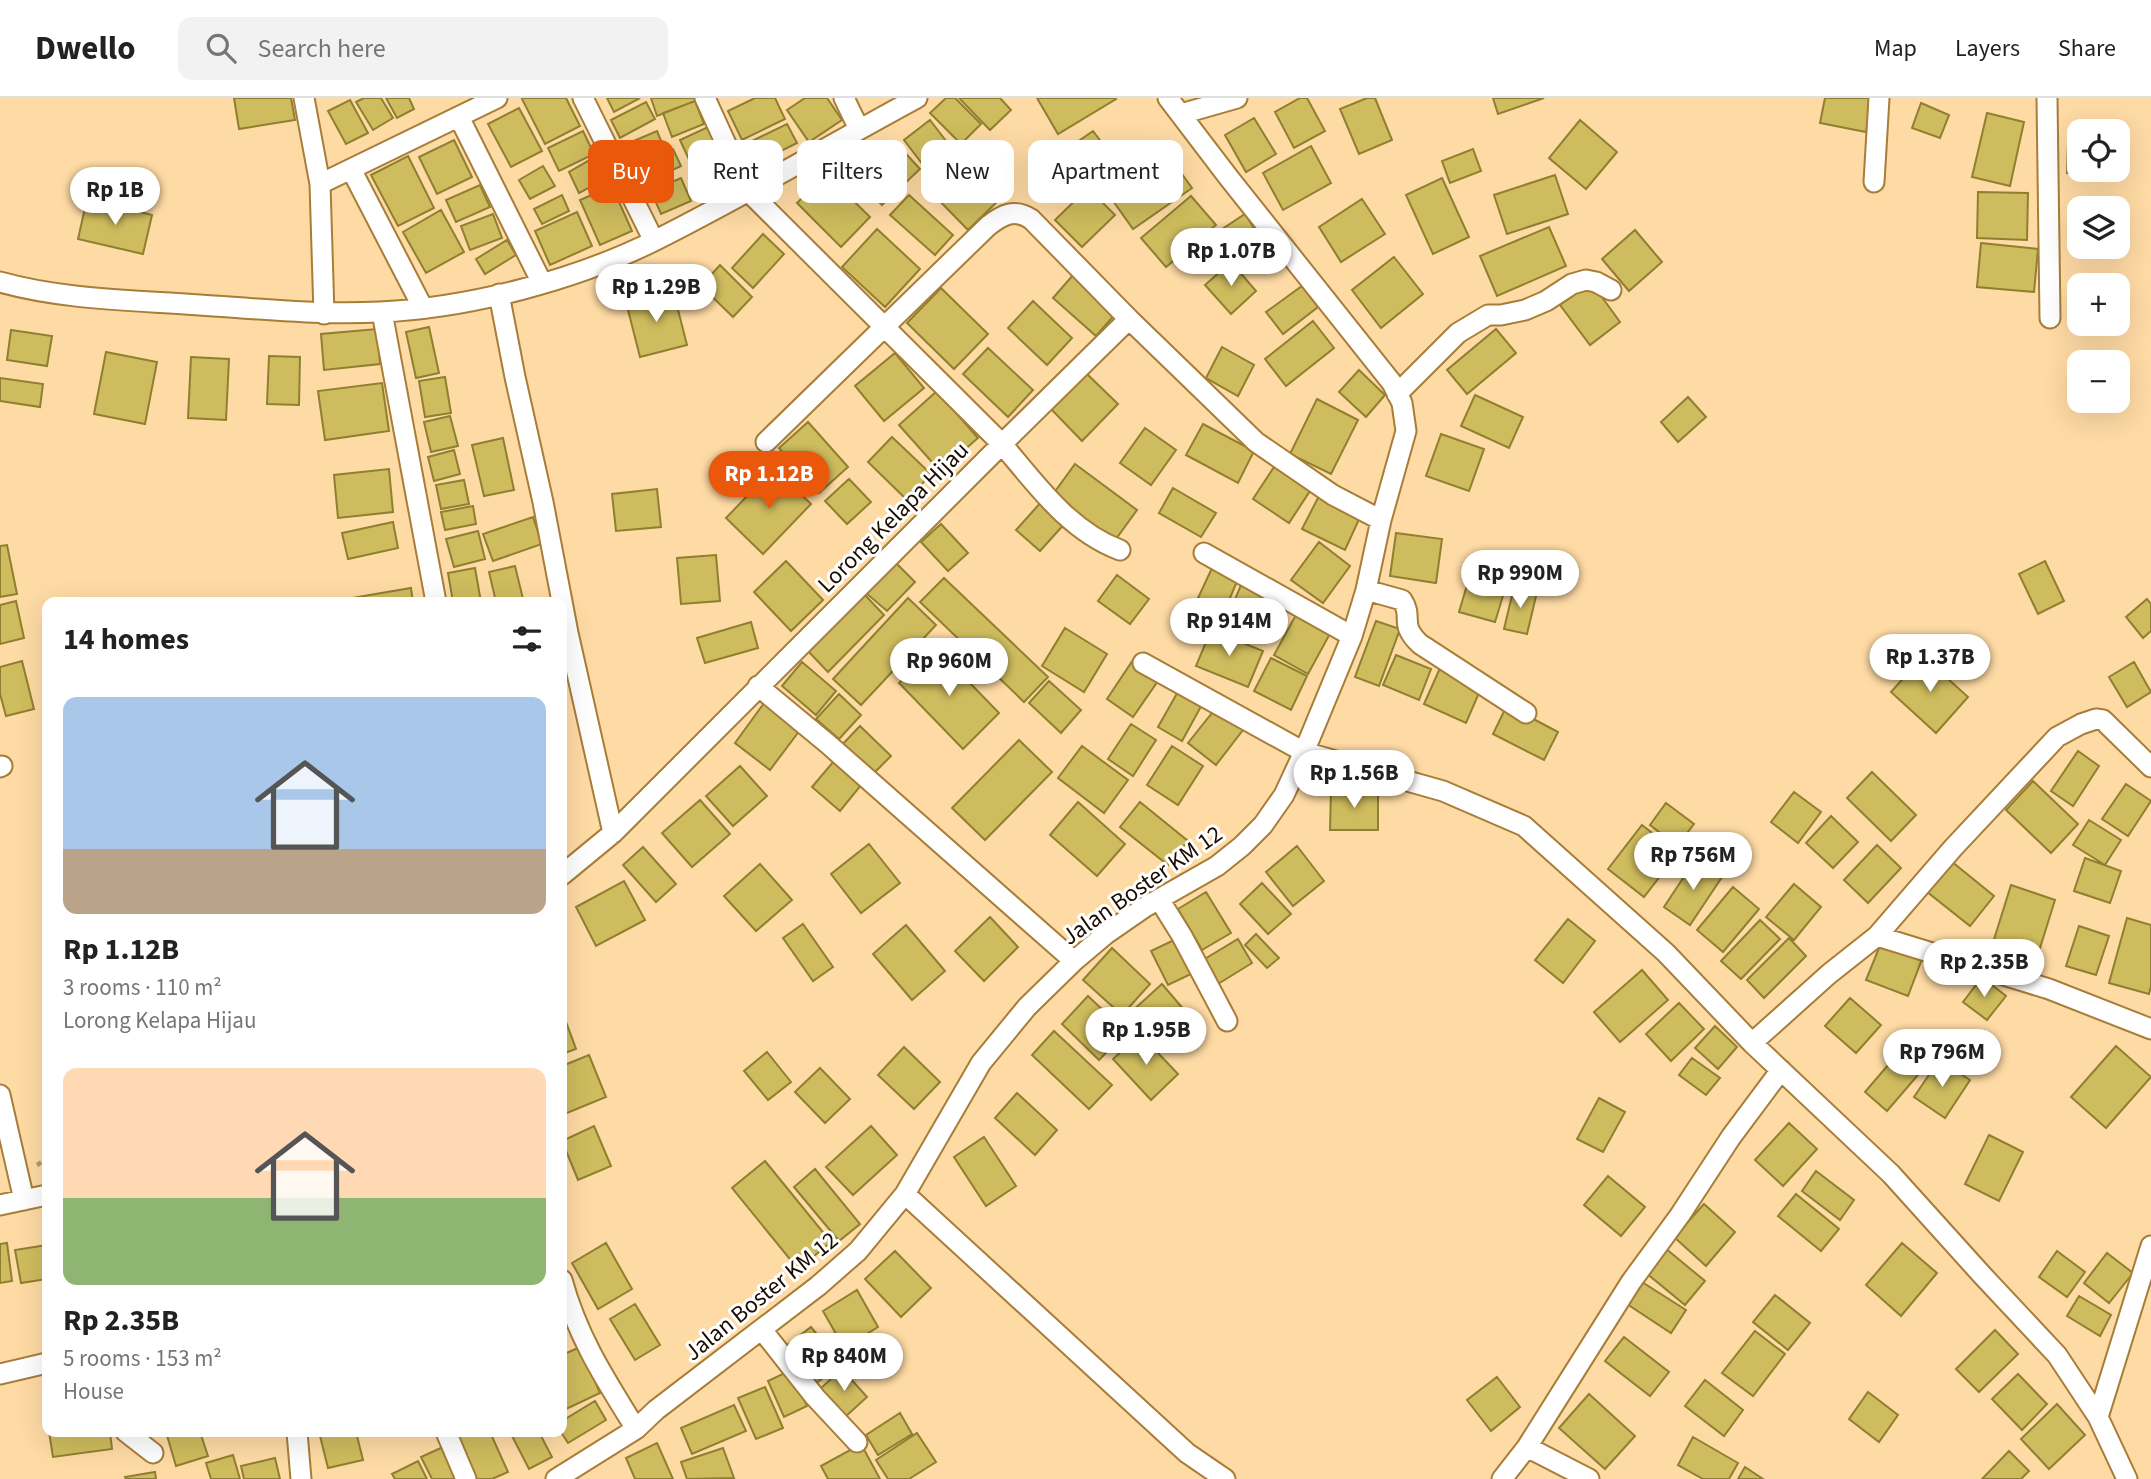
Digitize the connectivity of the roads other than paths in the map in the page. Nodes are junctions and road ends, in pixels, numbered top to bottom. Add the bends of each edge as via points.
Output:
1 (304, 98) edge
2 (497, 98) edge
3 (583, 98) edge
4 (705, 98) edge
5 (844, 98) edge
6 (917, 98) edge
7 (1168, 98) edge
8 (1237, 98) edge
9 (1879, 98) edge
10 (2047, 98) edge
11 (1181, 114) junction
12 (459, 117) junction
13 (859, 129) junction
14 (724, 140) edge
15 (351, 169) junction
16 (783, 170) edge
17 (1874, 182) dead end
18 (320, 184) junction
19 (723, 203) edge
20 (760, 203) edge
21 (654, 241) junction
22 (0, 282) edge
23 (542, 283) junction
24 (1611, 290) dead end
25 (499, 294) junction
26 (423, 308) junction
27 (382, 312) junction
28 (324, 314) junction
29 (2050, 318) dead end
30 (1129, 319) junction
31 (884, 327) junction
32 (1397, 394) junction
33 (766, 442) dead end
34 (1002, 444) junction
35 (1381, 520) junction
36 (1120, 550) dead end
37 (1204, 553) dead end
38 (1366, 590) junction
39 (435, 597) edge
40 (561, 597) edge
41 (567, 628) edge
42 (1352, 636) junction
43 (1143, 663) dead end
44 (758, 686) junction
45 (1526, 713) dead end
46 (1304, 752) junction
47 (2151, 767) edge
48 (613, 833) junction
49 (567, 871) edge
50 (1159, 899) junction
51 (1877, 936) junction
52 (1074, 961) junction
53 (1227, 1021) dead end
54 (2151, 1029) edge
55 (1752, 1044) junction
56 (1781, 1070) junction
57 (0, 1095) edge
58 (905, 1194) junction
59 (42, 1196) edge
60 (24, 1200) junction
61 (0, 1205) edge
62 (2151, 1246) edge
63 (567, 1299) edge
64 (762, 1330) junction
65 (42, 1364) edge
66 (0, 1374) edge
67 (2098, 1417) junction
68 (636, 1429) junction
69 (132, 1437) edge
70 (297, 1437) edge
71 (448, 1437) edge
72 (857, 1442) dead end
73 (1527, 1447) junction
74 (153, 1453) dead end
75 (301, 1479) edge
76 (466, 1479) edge
77 (555, 1479) edge
78 (1225, 1479) edge
79 (1502, 1479) edge
80 (1588, 1479) edge
81 (2127, 1479) edge

1 - 18 street
2 - 12 street
3 - 21 street
4 - 14 street
5 - 13 street
6 - 13 street
7 - 11 street, Jalan Boster KM 12
8 - 11 street
9 - 17 street
10 - 29 street
11 - 32 street, Jalan Boster KM 12
12 - 15 street
12 - 23 street
13 - 16 street
15 - 18 street
15 - 26 street
18 - 28 street
19 - 21 street
20 - 31 street, Lorong Kelapa Hijau
21 - 23 street
22 - 28 street via 56,294
23 - 25 street
24 - 32 street via 1586,280 1525,310 1488,314 1458,333
25 - 26 street
25 - 40 street
26 - 27 street
27 - 28 street
27 - 39 street
30 - 31 street via 1031,219 1016,212 988,226
30 - 34 street
30 - 35 street via 1256,442 1333,495
31 - 33 street
31 - 34 street, Lorong Kelapa Hijau
32 - 35 street, Jalan Boster KM 12 via 1406,431
34 - 36 street via 1084,532
34 - 44 street, Lorong Kelapa Hijau
35 - 38 street, Jalan Boster KM 12
37 - 42 street
38 - 42 street, Jalan Boster KM 12
38 - 45 street via 1402,600 1408,630 1420,643
41 - 48 street
42 - 46 street, Jalan Boster KM 12
43 - 46 street
44 - 48 street, Lorong Kelapa Hijau
44 - 52 street
46 - 50 street, Jalan Boster KM 12 via 1284,795 1263,825 1217,866
46 - 55 street via 1444,790 1524,825 1665,953
47 - 51 street via 2103,720 2081,724 2057,737
48 - 49 street, Lorong Kelapa Hijau
50 - 52 street, Jalan Boster KM 12
50 - 53 street
51 - 54 street via 2049,989
51 - 55 street
52 - 58 street, Jalan Boster KM 12 via 1027,1007 981,1063
55 - 56 street
56 - 67 street via 1891,1174 2057,1355
56 - 73 street via 1631,1282
57 - 60 street
58 - 64 street, Jalan Boster KM 12 via 858,1251
58 - 78 street via 1187,1453
59 - 60 street
60 - 61 street
62 - 67 street
63 - 68 street via 592,1360
64 - 68 street, Jalan Boster KM 12
64 - 72 street
65 - 66 street
67 - 81 street
68 - 77 street, Jalan Boster KM 12
69 - 74 street
70 - 75 street
71 - 76 street
73 - 79 street
73 - 80 street

